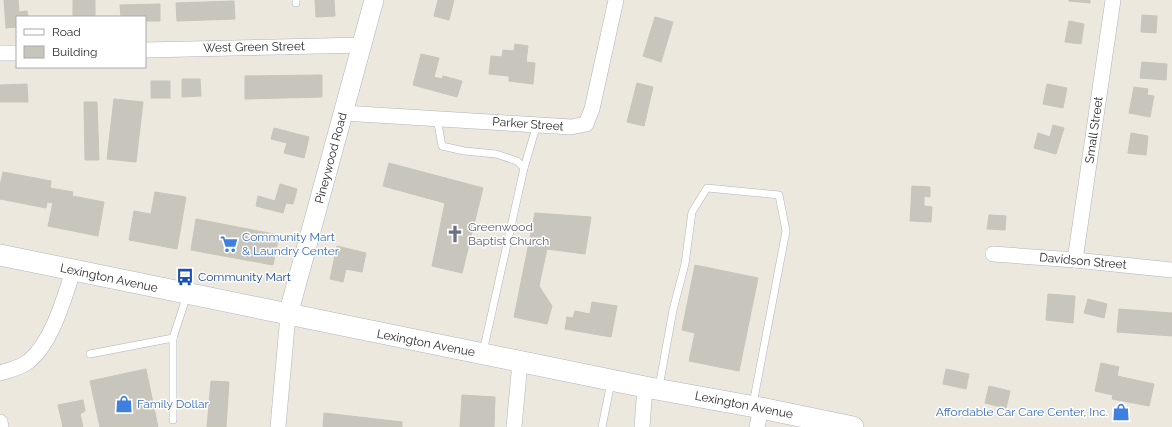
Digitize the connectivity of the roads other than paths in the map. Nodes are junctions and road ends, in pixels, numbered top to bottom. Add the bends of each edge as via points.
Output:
1 (374, 0) edge
2 (616, 0) edge
3 (1113, 0) edge
4 (363, 45) junction
5 (146, 50) edge
6 (0, 53) edge
7 (16, 53) edge
8 (343, 113) junction
9 (437, 118) junction
10 (537, 124) junction
11 (524, 168) junction
12 (993, 254) dead end
13 (0, 255) edge
14 (1075, 260) junction
15 (1172, 270) edge
16 (73, 271) junction
17 (188, 294) junction
18 (288, 315) junction
19 (173, 338) junction
20 (90, 354) dead end
21 (483, 354) junction
22 (520, 362) junction
23 (0, 373) edge
24 (612, 380) junction
25 (652, 388) junction
26 (757, 414) edge
27 (173, 420) dead end
28 (0, 422) edge
29 (1, 427) edge
30 (278, 427) edge
31 (514, 427) edge
32 (602, 427) edge
33 (642, 427) edge
34 (853, 427) edge

1 - 4 street, Pineywood Road
2 - 10 street, Parker Street via 592,110 586,124 571,127
3 - 14 street, Small Street
4 - 5 street, West Green Street
4 - 8 street, Pineywood Road
6 - 7 street
8 - 9 street, Parker Street
8 - 18 street, Pineywood Road
9 - 10 street, Parker Street
9 - 11 lane via 442,146 496,154 517,161
10 - 11 lane
11 - 21 lane
12 - 14 street, Davidson Street
13 - 16 main road, Lexington Avenue
14 - 15 street, Davidson Street
16 - 17 main road, Lexington Avenue
16 - 23 street via 62,307 44,343 28,362
17 - 18 main road, Lexington Avenue
17 - 19 lane
18 - 21 main road, Lexington Avenue
18 - 30 street
19 - 20 lane
19 - 27 lane
21 - 22 main road, Lexington Avenue
22 - 24 main road, Lexington Avenue
22 - 31 street
24 - 25 main road, Lexington Avenue
24 - 32 lane
25 - 26 main road, Lexington Avenue
25 - 26 lane via 685,264 692,212 699,200 707,188 778,195 786,232
25 - 33 street
26 - 34 main road, Lexington Avenue
28 - 29 street

